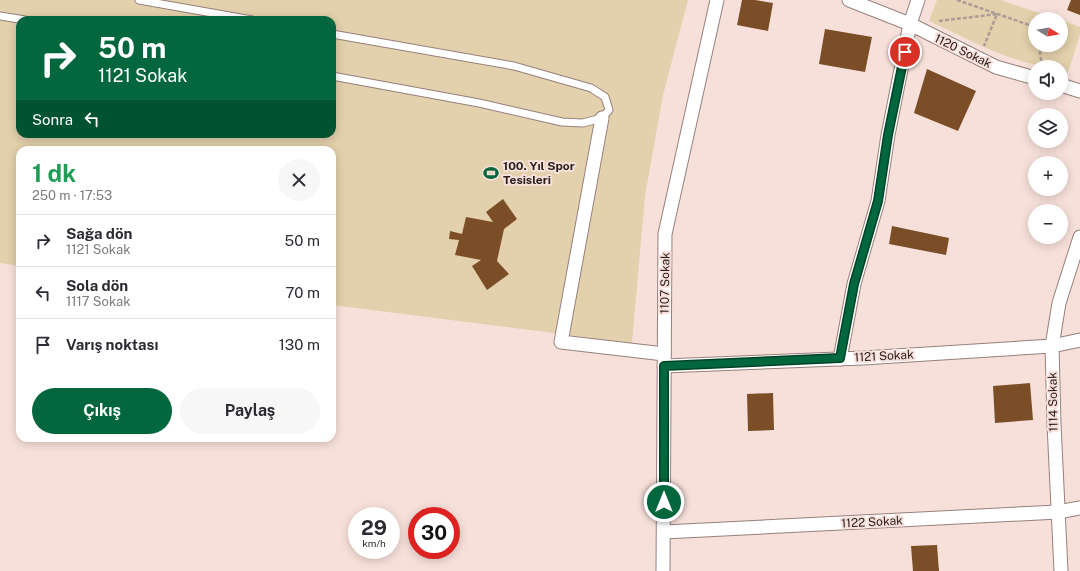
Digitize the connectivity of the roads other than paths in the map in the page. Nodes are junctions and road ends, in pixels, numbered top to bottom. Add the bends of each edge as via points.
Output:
1 (139, 0) edge
2 (718, 0) edge
3 (850, 0) edge
4 (918, 0) edge
5 (0, 16) edge
6 (229, 16) edge
7 (16, 19) edge
8 (910, 24) junction
9 (336, 35) edge
10 (1028, 76) edge
11 (336, 77) edge
12 (1068, 87) edge
13 (1080, 91) edge
14 (602, 118) junction
15 (1080, 237) edge
16 (1080, 340) edge
17 (1052, 346) junction
18 (840, 358) junction
19 (664, 360) junction
20 (1080, 508) edge
21 (1058, 512) junction
22 (664, 532) junction
23 (663, 571) edge
24 (1061, 571) edge

1 - 6 lane
2 - 19 street, 1107 Sokak via 665,234
3 - 8 street, 1120 Sokak
4 - 8 street
5 - 7 lane
8 - 10 street, 1120 Sokak via 996,67
8 - 18 street via 878,201 854,284
9 - 14 lane via 514,66 591,88 605,97 609,110
11 - 14 lane via 479,103 562,122 583,123
12 - 13 street
14 - 19 street, 1121 Sokak via 561,342
15 - 17 street, 1114 Sokak via 1059,303
16 - 17 street, 1121 Sokak
17 - 18 street, 1121 Sokak
17 - 21 street, 1114 Sokak
18 - 19 street, 1121 Sokak
19 - 22 street, 1107 Sokak
20 - 21 street, 1122 Sokak
21 - 22 street, 1122 Sokak
21 - 24 street, 1114 Sokak
22 - 23 street, 1107 Sokak

